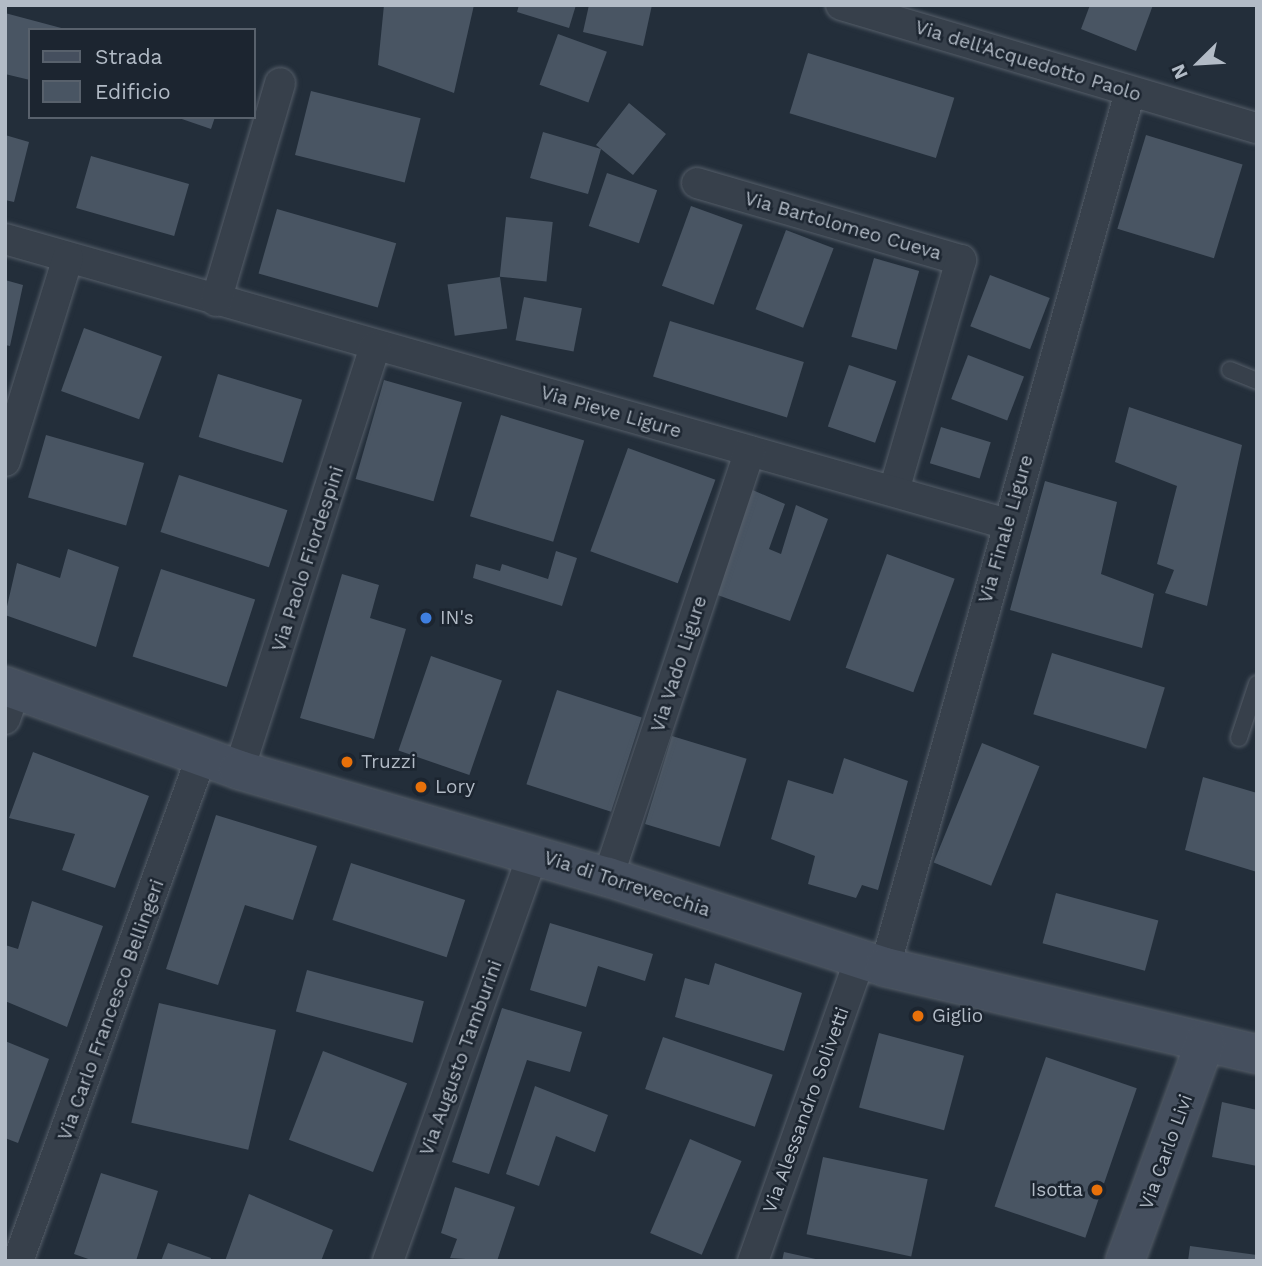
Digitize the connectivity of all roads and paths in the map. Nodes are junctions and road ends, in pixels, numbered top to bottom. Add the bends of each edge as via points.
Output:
1 (841, 5) edge
2 (280, 83) dead end
3 (1130, 92) junction
4 (1257, 128) edge
5 (697, 183) dead end
6 (5, 239) edge
7 (68, 258) junction
8 (216, 301) junction
9 (376, 347) junction
10 (1230, 370) dead end
11 (1257, 381) edge
12 (750, 451) junction
13 (5, 461) edge
14 (894, 489) junction
15 (1007, 524) junction
16 (1257, 684) edge
17 (8, 698) edge
18 (1240, 738) dead end
19 (201, 758) junction
20 (239, 770) junction
21 (533, 854) junction
22 (608, 877) junction
23 (873, 963) junction
24 (1205, 1042) junction
25 (1257, 1054) edge
26 (18, 1261) edge
27 (388, 1261) edge
28 (753, 1261) edge
29 (1125, 1261) edge

1 - 3 street, Via dell'Acquedotto Paolo
2 - 8 street
3 - 4 street, Via dell'Acquedotto Paolo
3 - 15 street, Via Finale Ligure
5 - 14 street, Via Bartolomeo Cueva via 961,260
6 - 7 street, Via Pieve Ligure
7 - 8 street, Via Pieve Ligure
7 - 13 street
8 - 9 street, Via Pieve Ligure
9 - 12 street, Via Pieve Ligure
9 - 20 street, Via Paolo Fiordespini
10 - 11 lane
12 - 14 street, Via Pieve Ligure
12 - 22 street, Via Vado Ligure
14 - 15 street, Via Pieve Ligure
15 - 23 street, Via Finale Ligure
16 - 18 lane
17 - 19 main road, Via di Torrevecchia
19 - 20 main road, Via di Torrevecchia
19 - 26 street, Via Carlo Francesco Bellingeri
20 - 21 main road, Via di Torrevecchia
21 - 22 main road, Via di Torrevecchia
21 - 27 street, Via Augusto Tamburini
22 - 23 main road, Via di Torrevecchia
23 - 24 main road, Via di Torrevecchia
23 - 28 street, Via Alessandro Solivetti
24 - 25 main road, Via di Torrevecchia
24 - 29 main road, Via Carlo Livi

